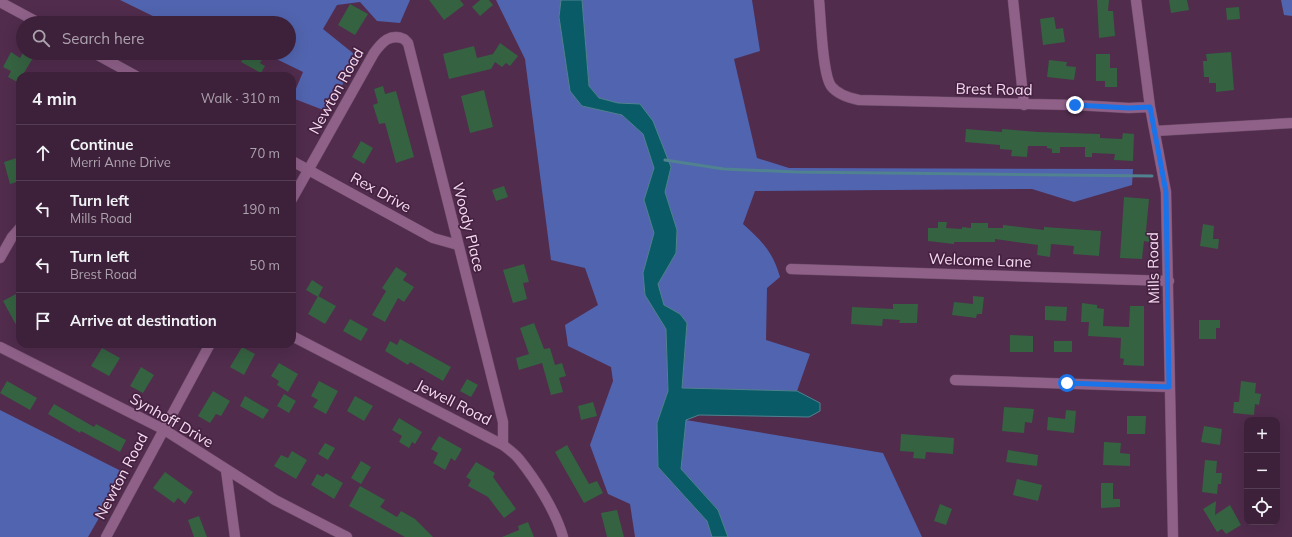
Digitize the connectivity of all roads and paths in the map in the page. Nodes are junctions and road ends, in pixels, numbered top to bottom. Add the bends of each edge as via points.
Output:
1 (819, 0) edge
2 (1013, 0) edge
3 (1136, 0) edge
4 (0, 2) edge
5 (26, 16) edge
6 (384, 40) joint
7 (107, 60) edge
8 (129, 72) edge
9 (1024, 105) junction
10 (1150, 107) junction
11 (1292, 123) edge
12 (1155, 131) junction
13 (296, 163) edge
14 (309, 170) junction
15 (296, 192) edge
16 (16, 233) edge
17 (458, 245) junction
18 (0, 258) edge
19 (791, 269) dead end
20 (1169, 281) junction
21 (296, 338) edge
22 (0, 347) edge
23 (208, 348) edge
24 (955, 380) dead end
25 (1169, 387) junction
26 (163, 429) junction
27 (503, 445) junction
28 (226, 470) junction
29 (106, 537) edge
30 (235, 537) edge
31 (347, 537) edge
32 (563, 537) edge
33 (1173, 537) edge

1 - 9 street, Brest Road via 826,74 831,86 839,93 859,100
2 - 9 street
3 - 10 street, Mills Road
4 - 5 street
6 - 14 street, Newton Road via 374,53
6 - 17 street, Woody Place via 398,36 408,43
7 - 8 street
9 - 10 street, Brest Road
10 - 12 street, Mills Road
11 - 12 street
12 - 20 street, Mills Road via 1166,192
13 - 14 street, Rex Drive
14 - 15 street, Newton Road
14 - 17 street, Rex Drive via 433,238
16 - 18 street
17 - 27 street, Woody Place via 503,422
19 - 20 street, Welcome Lane
20 - 25 street, Mills Road
21 - 27 street, Jewell Road
22 - 26 street, Synhoff Drive
23 - 26 street, Newton Road
24 - 25 street
25 - 33 street, Mills Road
26 - 28 street, Synhoff Drive
26 - 29 street, Newton Road
27 - 32 street, Jewell Road via 519,458 544,497
28 - 30 street
28 - 31 street, Synhoff Drive via 275,500

